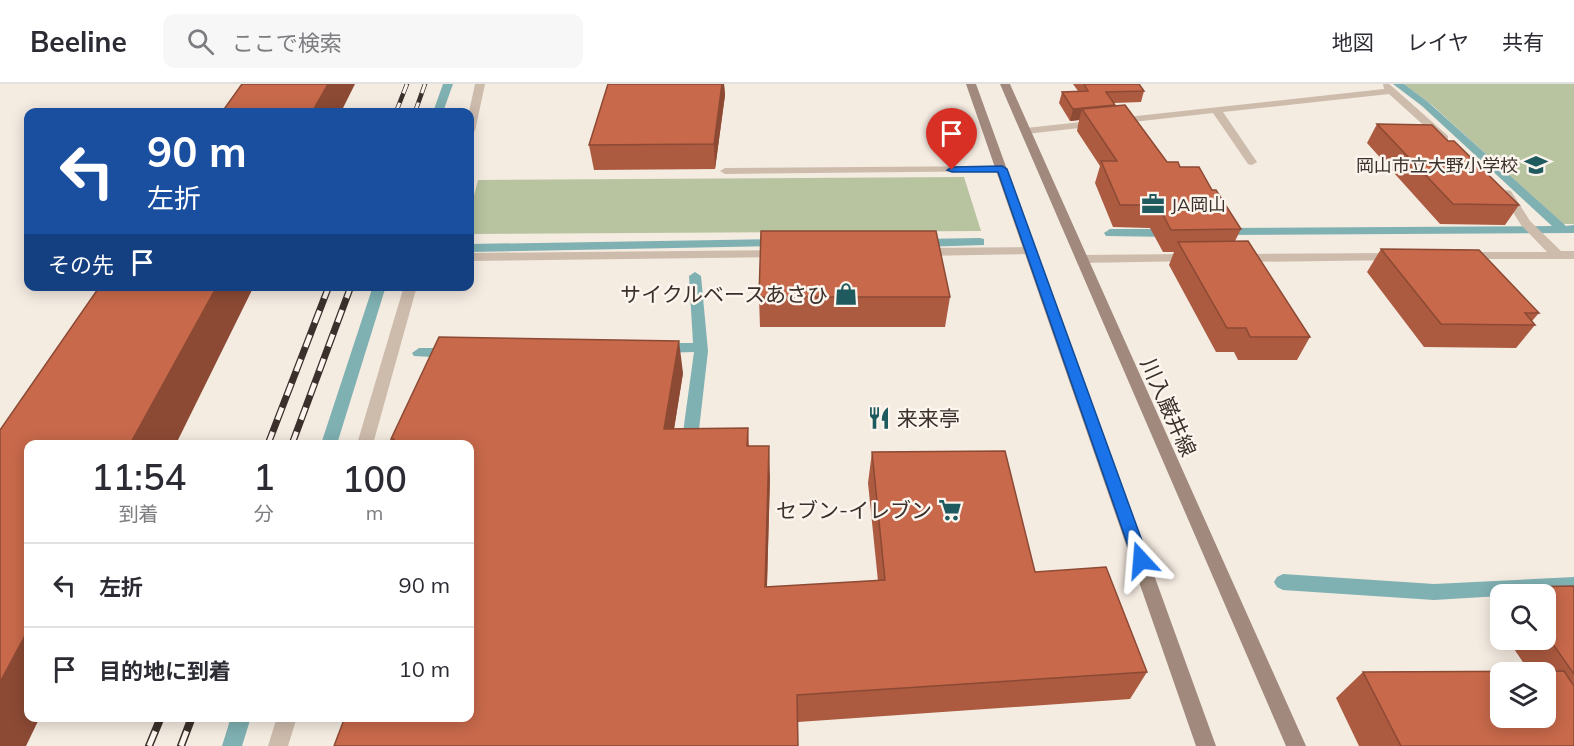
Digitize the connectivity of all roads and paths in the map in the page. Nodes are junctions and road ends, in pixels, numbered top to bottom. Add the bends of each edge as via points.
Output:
1 (480, 84) edge
2 (971, 84) edge
3 (1005, 84) edge
4 (1388, 87) edge
5 (1216, 110) junction
6 (474, 112) edge
7 (1026, 131) junction
8 (1454, 146) edge
9 (1252, 162) dead end
10 (1002, 169) junction
11 (725, 171) dead end
12 (1498, 186) edge
13 (1032, 251) junction
14 (908, 252) edge
15 (789, 254) edge
16 (1558, 255) junction
17 (1574, 255) edge
18 (1405, 256) edge
19 (1452, 256) edge
20 (474, 257) edge
21 (1204, 258) edge
22 (1227, 258) edge
23 (1081, 259) junction
24 (410, 291) edge
25 (367, 440) edge
26 (285, 722) edge
27 (278, 746) edge
28 (1206, 746) edge
29 (1296, 746) edge

1 - 6 street
2 - 10 main road
3 - 7 main road, 川入巌井線
4 - 5 street
4 - 8 street
5 - 7 street
5 - 9 street
7 - 23 main road, 川入巌井線
10 - 11 street
10 - 13 main road
12 - 16 street via 1525,224
13 - 14 street
13 - 28 main road
15 - 20 street
16 - 17 street
16 - 19 street
18 - 22 street
21 - 23 street
23 - 29 main road, 川入巌井線
24 - 25 street
26 - 27 street

